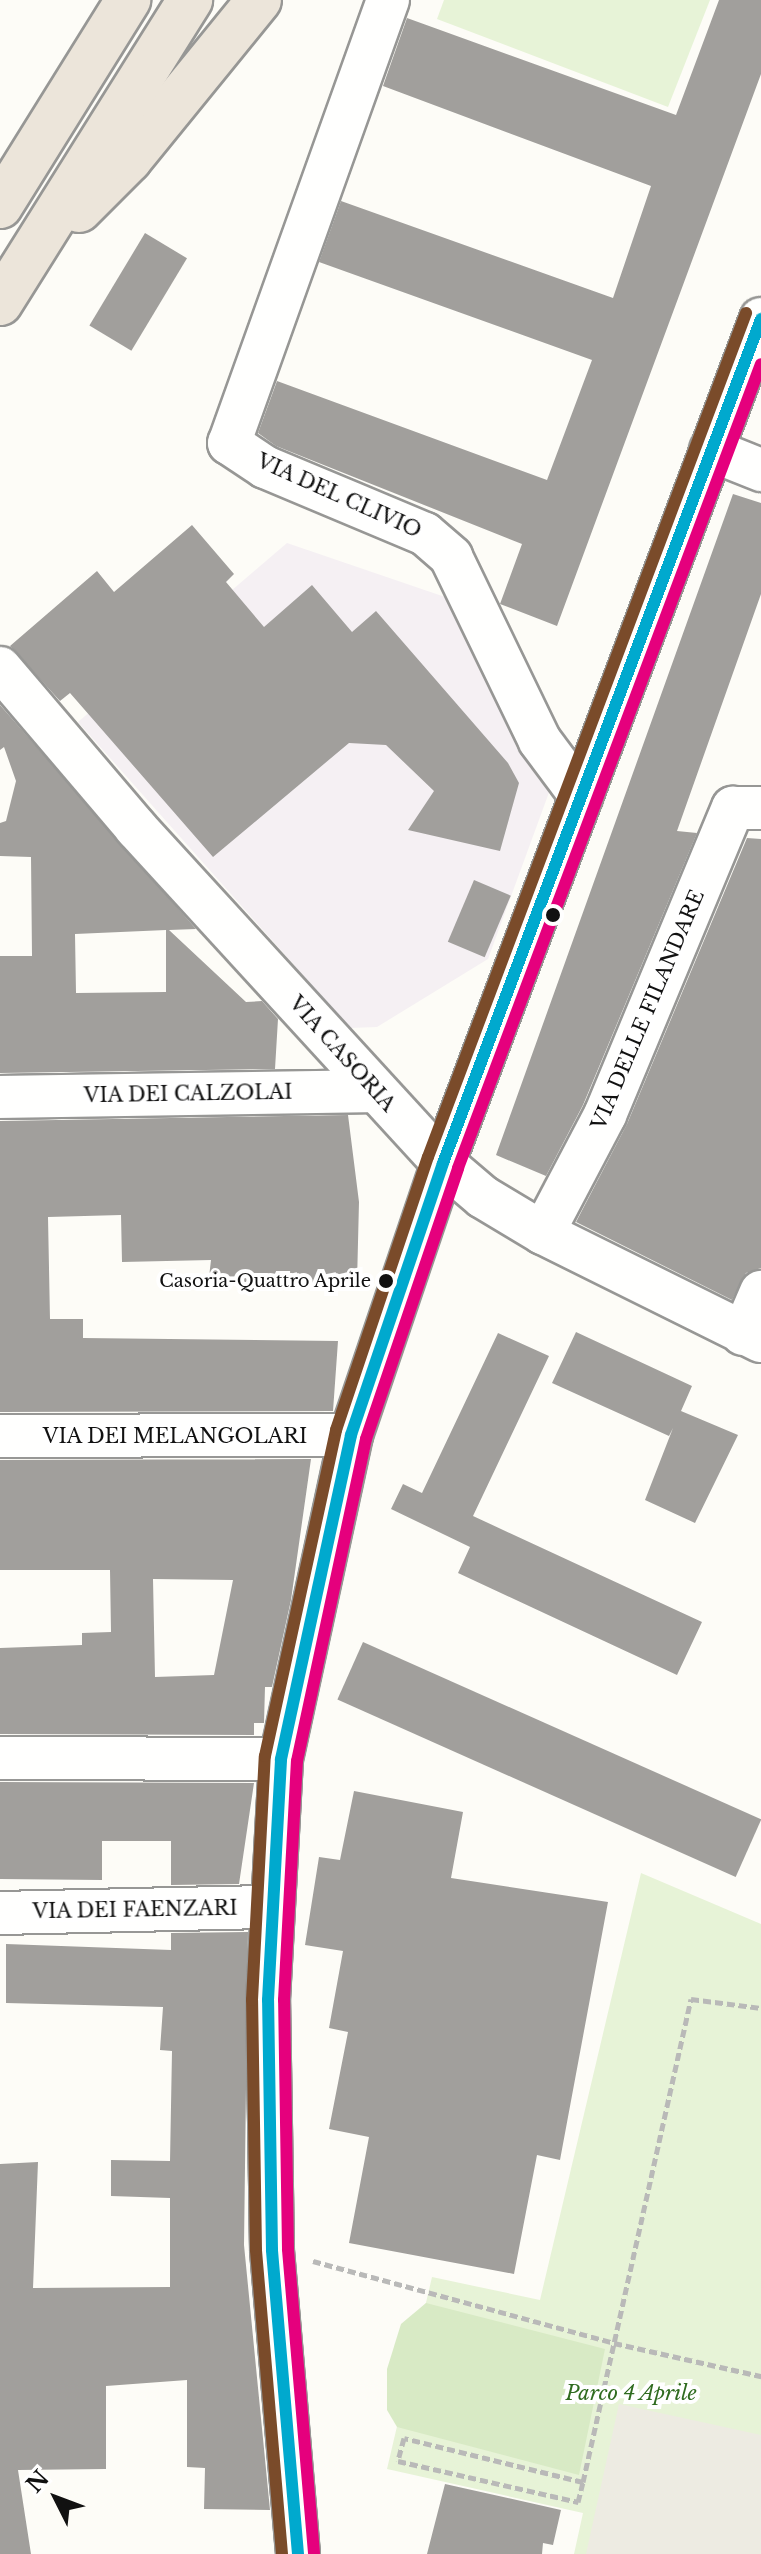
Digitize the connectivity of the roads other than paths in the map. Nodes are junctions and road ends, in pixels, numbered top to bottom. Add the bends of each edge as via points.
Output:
1 (128, 0) edge
2 (190, 0) edge
3 (259, 0) edge
4 (388, 0) edge
5 (0, 206) edge
6 (24, 265) junction
7 (0, 303) edge
8 (761, 319) edge
9 (711, 450) junction
10 (761, 470) edge
11 (0, 668) edge
12 (581, 796) junction
13 (761, 808) edge
14 (375, 1091) junction
15 (0, 1097) edge
16 (443, 1163) junction
17 (543, 1233) junction
18 (761, 1292) edge
19 (752, 1338) edge
20 (351, 1435) junction
21 (0, 1436) edge
22 (0, 1758) edge
23 (281, 1759) junction
24 (271, 1907) junction
25 (0, 1913) edge
26 (298, 2554) edge

1 - 5 highway
2 - 6 highway
3 - 6 highway via 129,160
4 - 12 street, VIA DEL CLIVIO via 229,443 265,467 425,534 451,557 540,741
6 - 7 highway
8 - 9 street
9 - 10 street
9 - 12 street
11 - 14 street, VIA CASORIA
12 - 16 street
13 - 17 street, VIA DELLE FILANDARE via 733,808 605,1115
14 - 15 street, VIA DEI CALZOLAI
14 - 16 street, VIA CASORIA
16 - 17 street, VIA CASORIA via 483,1197
16 - 20 street
17 - 19 street, VIA CASORIA
18 - 19 street
20 - 21 street, VIA DEI MELANGOLARI
20 - 23 street
22 - 23 street
23 - 24 street
24 - 25 street, VIA DEI FAENZARI
24 - 26 street via 272,2250

